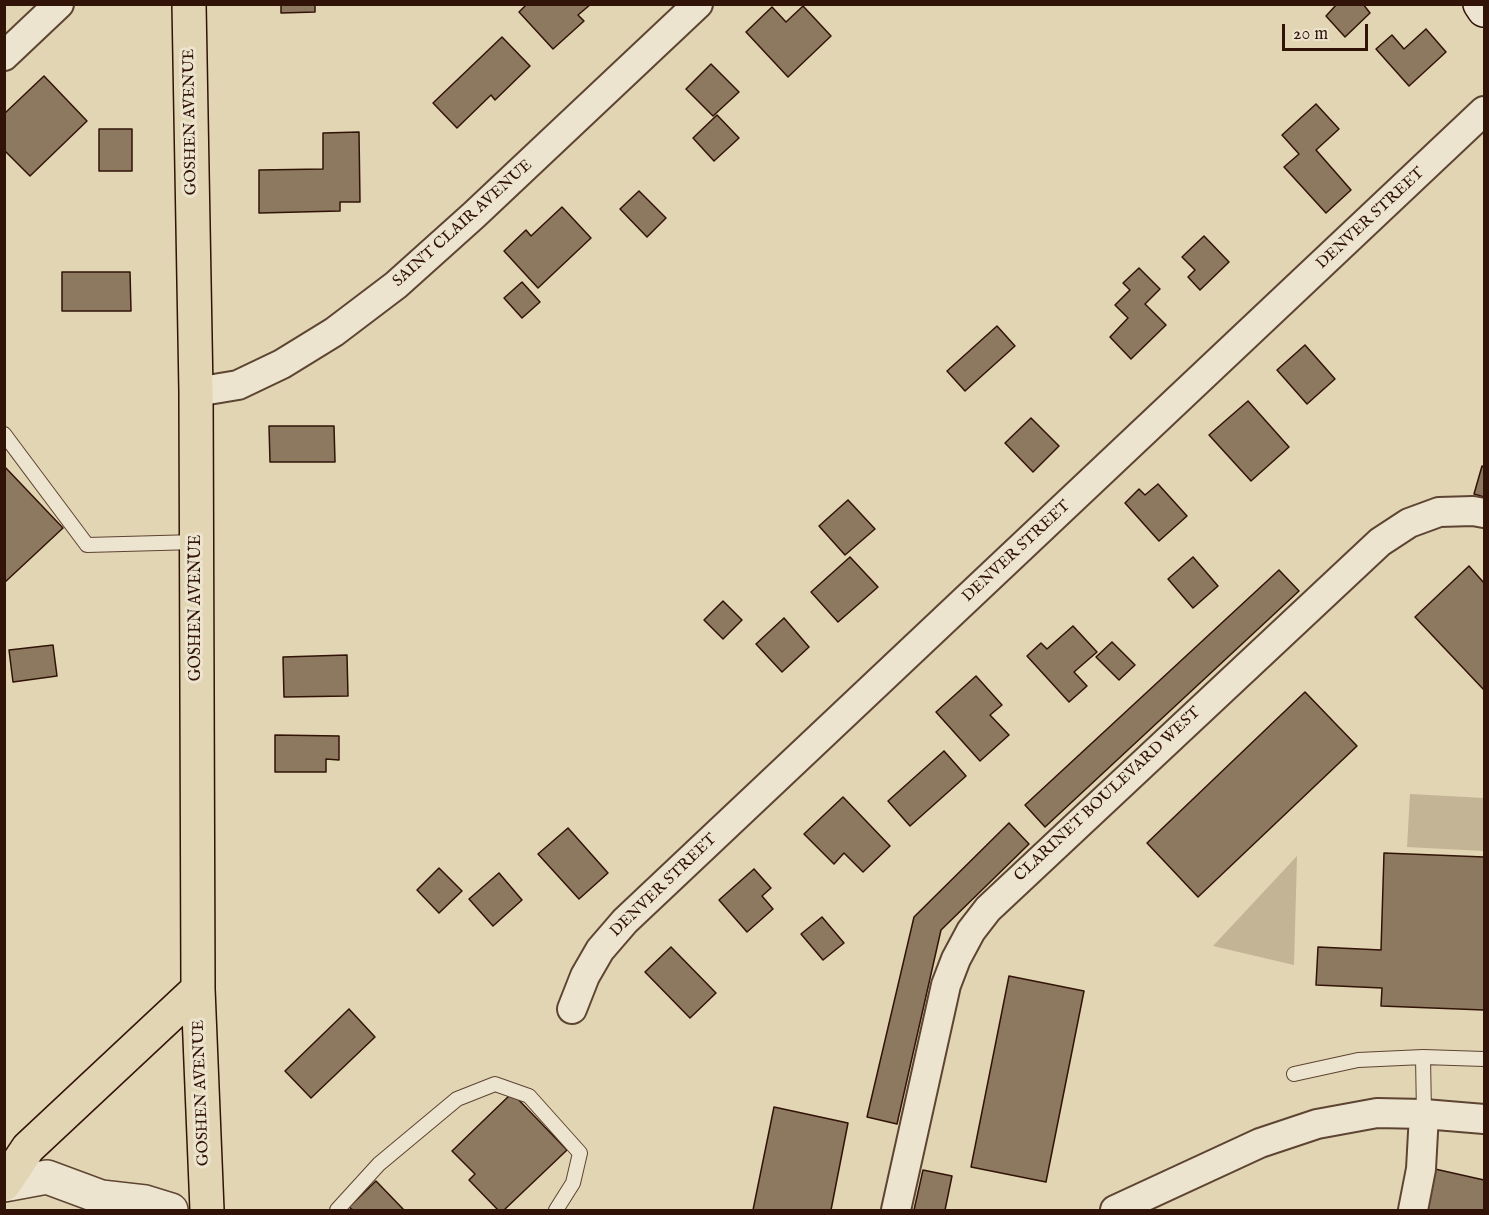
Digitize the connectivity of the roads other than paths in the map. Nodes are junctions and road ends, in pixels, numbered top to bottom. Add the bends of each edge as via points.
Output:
1 (59, 4) edge
2 (189, 4) edge
3 (698, 4) edge
4 (1480, 4) edge
5 (1485, 10) edge
6 (4, 56) edge
7 (1485, 111) edge
8 (196, 392) junction
9 (4, 434) edge
10 (1485, 513) edge
11 (196, 542) junction
12 (198, 989) junction
13 (572, 1009) dead end
14 (1423, 1057) junction
15 (1485, 1059) edge
16 (1294, 1074) dead end
17 (1424, 1114) junction
18 (1485, 1119) edge
19 (4, 1185) edge
20 (100, 1197) junction
21 (71, 1210) edge
22 (171, 1210) edge
23 (207, 1210) edge
24 (337, 1210) edge
25 (556, 1210) edge
26 (896, 1210) edge
27 (1115, 1210) edge
28 (1413, 1210) edge

1 - 6 street
2 - 8 main road, GOSHEN AVENUE
3 - 8 street, SAINT CLAIR AVENUE via 396,285 334,332 282,364 238,385
4 - 5 street
7 - 13 street, DENVER STREET via 625,921 600,950
8 - 11 main road, GOSHEN AVENUE
9 - 11 lane via 87,545
10 - 26 street, CLARINET BOULEVARD WEST via 1439,512 1408,523 1380,542 988,909 971,931 946,985
11 - 12 main road, GOSHEN AVENUE
12 - 19 main road via 28,1148
12 - 23 main road, GOSHEN AVENUE
14 - 15 lane
14 - 16 lane via 1358,1060
14 - 17 lane
17 - 18 street
17 - 27 street via 1377,1113 1317,1124 1260,1143
17 - 28 street via 1421,1169
19 - 20 street via 47,1177
20 - 21 street
20 - 22 street via 144,1202
24 - 25 lane via 379,1164 457,1100 495,1084 530,1096 580,1153 573,1183

